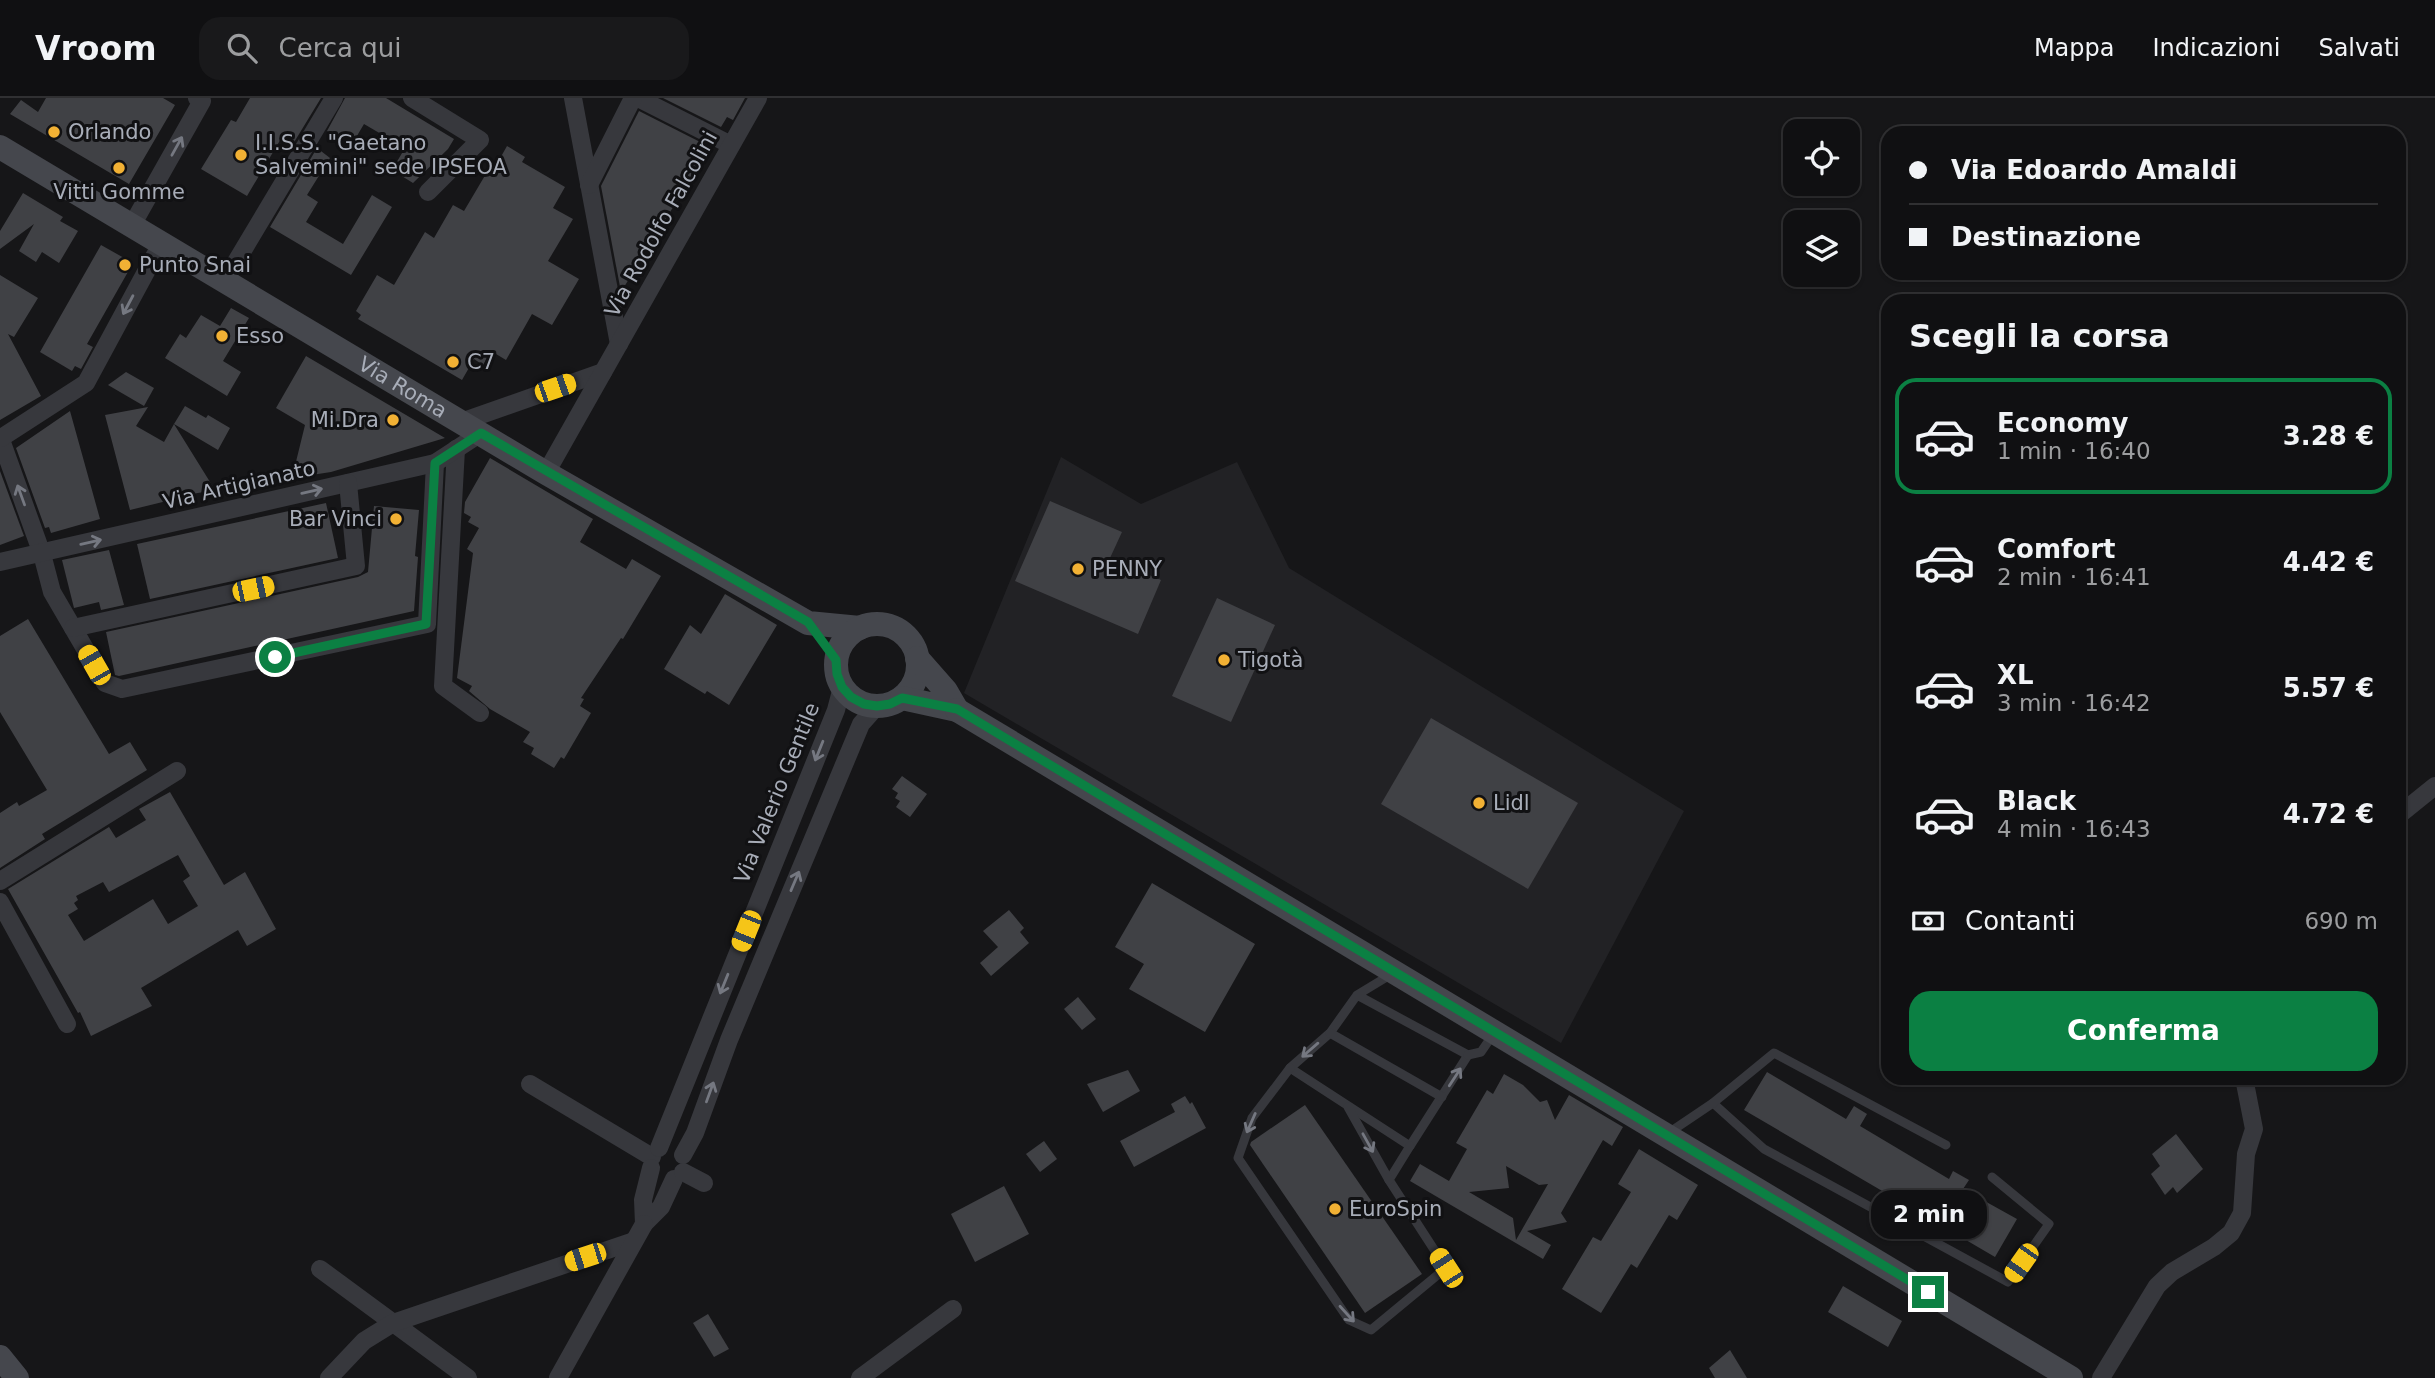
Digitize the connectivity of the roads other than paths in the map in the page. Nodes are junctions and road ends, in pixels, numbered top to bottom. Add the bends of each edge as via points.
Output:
1 (197, 98) edge
2 (334, 98) edge
3 (412, 98) edge
4 (573, 98) edge
5 (636, 98) edge
6 (758, 98) edge
7 (731, 145) junction
8 (0, 147) edge
9 (589, 185) junction
10 (428, 192) dead end
11 (131, 226) junction
12 (160, 244) junction
13 (224, 282) junction
14 (619, 344) junction
15 (603, 372) junction
16 (471, 428) junction
17 (0, 438) edge
18 (456, 449) junction
19 (435, 463) junction
20 (546, 472) junction
21 (348, 483) junction
22 (42, 554) junction
23 (0, 562) edge
24 (808, 622) junction
25 (73, 628) junction
26 (860, 628) junction
27 (917, 658) junction
28 (836, 660) junction
29 (842, 687) junction
30 (902, 698) junction
31 (877, 706) junction
32 (957, 709) junction
33 (480, 713) dead end
34 (177, 771) dead end
35 (2435, 786) edge
36 (2406, 809) edge
37 (0, 881) edge
38 (0, 902) edge
39 (1394, 972) junction
40 (1357, 995) junction
41 (67, 1024) dead end
42 (1330, 1032) junction
43 (1495, 1032) junction
44 (1468, 1055) junction
45 (1290, 1068) junction
46 (530, 1084) dead end
47 (2245, 1085) edge
48 (1442, 1097) junction
49 (1713, 1103) junction
50 (1348, 1105) junction
51 (1666, 1135) junction
52 (1946, 1145) dead end
53 (1410, 1146) junction
54 (654, 1158) junction
55 (680, 1169) junction
56 (1992, 1177) dead end
57 (1389, 1180) junction
58 (704, 1183) dead end
59 (644, 1224) junction
60 (634, 1241) junction
61 (320, 1269) dead end
62 (953, 1309) dead end
63 (393, 1323) junction
64 (0, 1357) edge
65 (17, 1378) edge
66 (329, 1378) edge
67 (468, 1378) edge
68 (558, 1378) edge
69 (860, 1378) edge
70 (2071, 1378) edge
71 (2101, 1378) edge

11 -> 1 street via 202,101
2 - 13 street
3 - 10 street via 480,140
4 - 9 street
5 - 7 street
5 - 9 street
6 - 7 street, Via Rodolfo Falcolini
7 - 14 street, Via Rodolfo Falcolini
8 - 11 street, Via Roma
9 - 14 street
11 - 12 street, Via Roma
12 - 13 street, Via Roma
12 -> 17 street via 86,383
13 - 16 street, Via Roma
14 - 15 street, Via Rodolfo Falcolini
15 - 16 street
15 - 20 street, Via Rodolfo Falcolini
16 - 18 street, Via Artigianato
16 - 20 street, Via Roma
22 -> 17 street
18 - 19 street, Via Artigianato
18 - 33 street via 443,686
19 - 21 street, Via Artigianato
19 - 25 street via 426,624 122,689 105,683
20 - 24 street, Via Roma
22 -> 21 street, Via Artigianato
21 - 25 street via 356,566
22 - 23 street, Via Artigianato
22 - 25 street via 52,592
24 - 26 street, Via Roma
24 - 28 street, Via Roma
26 - 27 street via 888,625 900,631
26 - 28 street via 848,635
27 - 30 street via 916,677
27 - 32 street
28 - 29 street
29 - 31 street via 851,697
29 -> 54 street, Via Valerio Gentile
30 - 31 street
30 - 32 street
55 -> 31 street, Via Valerio Gentile via 861,724
32 - 39 street
34 - 37 street
35 - 36 street
38 - 41 street
39 - 40 lane
39 - 43 street
40 - 42 lane
40 - 44 lane
42 -> 45 lane
42 - 48 lane
43 - 44 lane via 1481,1052
43 - 51 street
48 -> 44 lane
45 - 50 lane
45 -> 57 lane via 1252,1118 1238,1158 1349,1320 1371,1330 1446,1268
46 - 54 street
47 - 71 street via 2253,1129 2246,1154 2242,1213 2231,1233 2157,1286
48 - 53 lane
49 - 51 lane
49 - 52 lane via 1774,1053
49 - 56 lane via 1764,1149 2008,1283 2049,1224
50 - 53 lane
50 -> 57 lane
51 - 70 street
53 - 57 lane
54 - 55 street via 658,1177
54 - 55 street via 670,1146 680,1150
54 - 59 street, Via Valerio Gentile via 643,1200
55 - 58 street
55 - 59 street, Via Valerio Gentile via 661,1208
59 - 60 street, Via Valerio Gentile
60 - 63 street
60 - 68 street, Via Valerio Gentile
61 - 63 street
62 - 69 street
63 - 66 street via 364,1341
63 - 67 street
64 - 65 street

